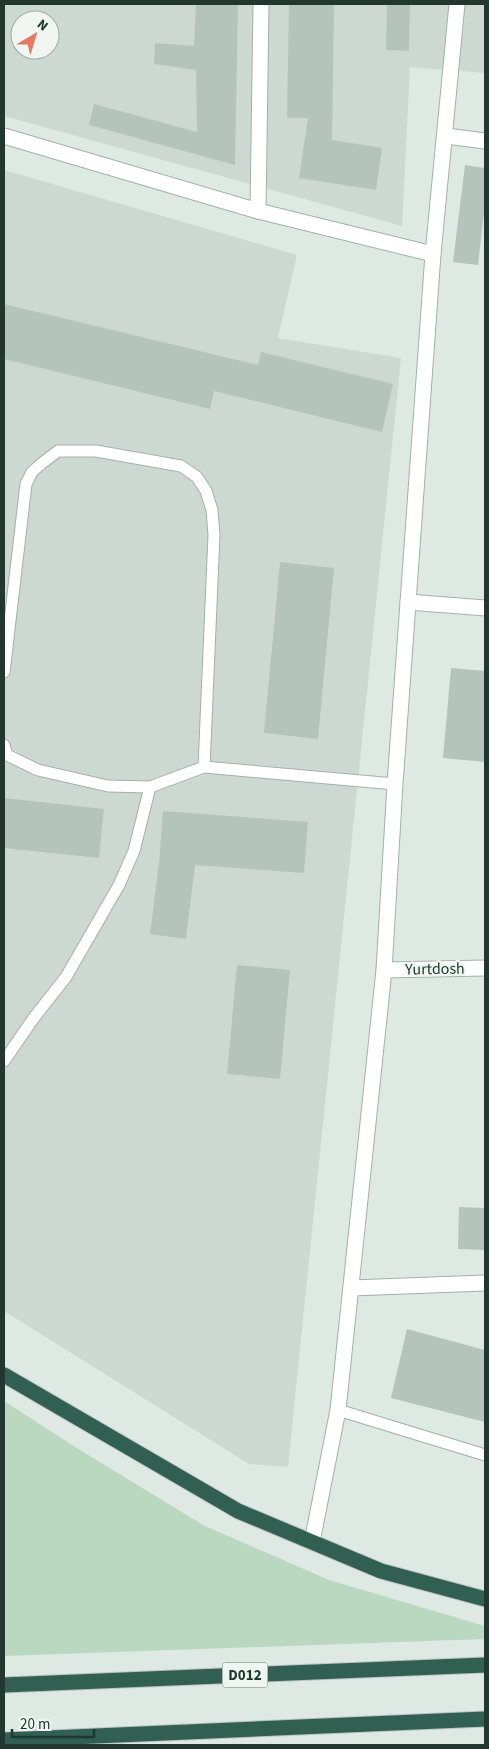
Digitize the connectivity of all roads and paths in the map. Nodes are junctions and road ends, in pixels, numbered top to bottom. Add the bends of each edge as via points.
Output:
1 (261, 4) edge
2 (457, 4) edge
3 (4, 136) edge
4 (446, 136) junction
5 (485, 141) edge
6 (258, 211) junction
7 (433, 254) junction
8 (408, 602) junction
9 (485, 608) edge
10 (4, 672) edge
11 (4, 745) edge
12 (204, 767) junction
13 (395, 784) junction
14 (150, 787) junction
15 (485, 968) edge
16 (384, 970) junction
17 (4, 1061) edge
18 (485, 1283) edge
19 (351, 1288) junction
20 (4, 1375) edge
21 (338, 1410) junction
22 (485, 1455) edge
23 (312, 1542) junction
24 (485, 1599) edge
25 (485, 1665) edge
26 (4, 1685) edge
27 (485, 1719) edge
28 (4, 1740) edge

1 - 6 street
2 - 4 street
3 - 6 street
4 - 5 street
4 - 7 street
6 - 7 street
7 - 8 street
8 - 9 street
8 - 13 street
10 - 12 lane via 26,484 32,472 58,452 96,451 181,466 197,477 212,510
11 - 14 lane via 7,754 38,770 108,786
12 - 13 lane
12 - 14 lane
13 - 16 street
14 - 17 lane via 134,851 119,885 66,977
15 - 16 street, Yurtdosh
16 - 19 street
18 - 19 street
19 - 21 street
20 - 23 highway via 238,1511
21 - 22 lane
21 - 23 street
23 - 24 highway via 381,1571
25 - 26 highway, D012
27 - 28 highway

